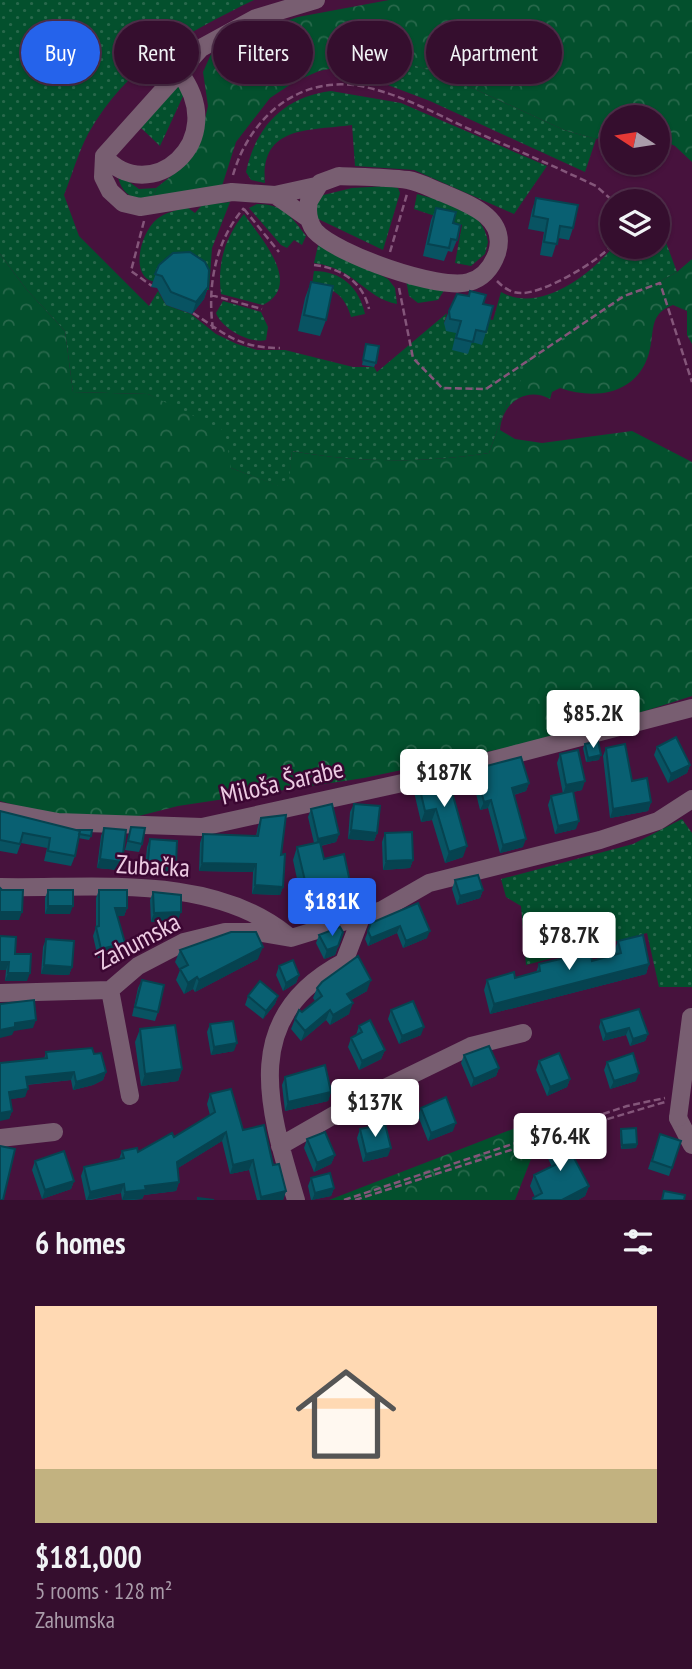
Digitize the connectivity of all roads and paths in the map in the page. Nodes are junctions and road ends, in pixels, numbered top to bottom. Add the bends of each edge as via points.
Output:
1 (316, 0) edge
2 (199, 50) edge
3 (168, 84) edge
4 (188, 84) edge
5 (104, 156) junction
6 (411, 181) junction
7 (317, 186) junction
8 (600, 190) edge
9 (232, 192) junction
10 (275, 195) junction
11 (148, 208) junction
12 (309, 219) junction
13 (279, 253) dead end
14 (600, 256) edge
15 (314, 265) dead end
16 (388, 270) junction
17 (486, 272) junction
18 (153, 287) edge
19 (211, 295) junction
20 (262, 309) dead end
21 (369, 309) dead end
22 (193, 313) edge
23 (213, 329) junction
24 (280, 348) dead end
25 (692, 382) edge
26 (692, 708) edge
27 (692, 799) edge
28 (0, 811) edge
29 (0, 887) edge
30 (362, 915) junction
31 (291, 938) junction
32 (110, 990) junction
33 (0, 993) edge
34 (691, 1016) edge
35 (523, 1033) dead end
36 (130, 1096) dead end
37 (54, 1132) dead end
38 (0, 1138) edge
39 (692, 1145) edge
40 (280, 1146) junction
41 (296, 1200) edge
42 (344, 1200) edge
43 (355, 1200) edge

1 - 2 street via 256,18
3 - 5 street
4 - 5 street via 199,113 196,134 186,153 166,168 147,173 127,171
5 - 11 street via 103,177 110,191 123,202
6 - 7 street via 339,176
6 - 16 path
6 - 17 street via 480,208 493,222 498,248
7 - 10 street
7 - 12 street via 309,201
8 - 9 path via 413,102 338,84 286,99 256,124 240,150
9 - 10 street
9 - 11 street
10 - 12 street
11 - 18 path via 131,271
12 - 16 street via 326,239
13 - 19 path via 244,208 220,251
14 - 17 path via 532,292 513,292
15 - 21 path via 346,275 362,290
16 - 17 street via 461,284
16 - 25 path via 405,312 413,358 442,388 486,389 624,296 660,283
19 - 20 path
19 - 23 path
22 - 23 path
23 - 24 path via 243,344
26 - 28 street, Miloša Šarabe via 416,780 202,827 58,822
27 - 30 street, Zahumska via 657,821 429,883 382,910
29 - 31 street, Zubačka via 169,890 218,898 262,917
30 - 31 street, Zahumska
30 - 40 street via 344,962 303,990 276,1031 268,1067 269,1099
31 - 32 street, Zahumska via 225,932 184,942 138,966
32 - 33 street, Zahumska
32 - 36 street
34 - 39 street, bridge via 678,1118
35 - 40 street via 471,1046 362,1099
37 - 38 street
40 - 41 street
42 - 43 path via 627,1106 667,1100

